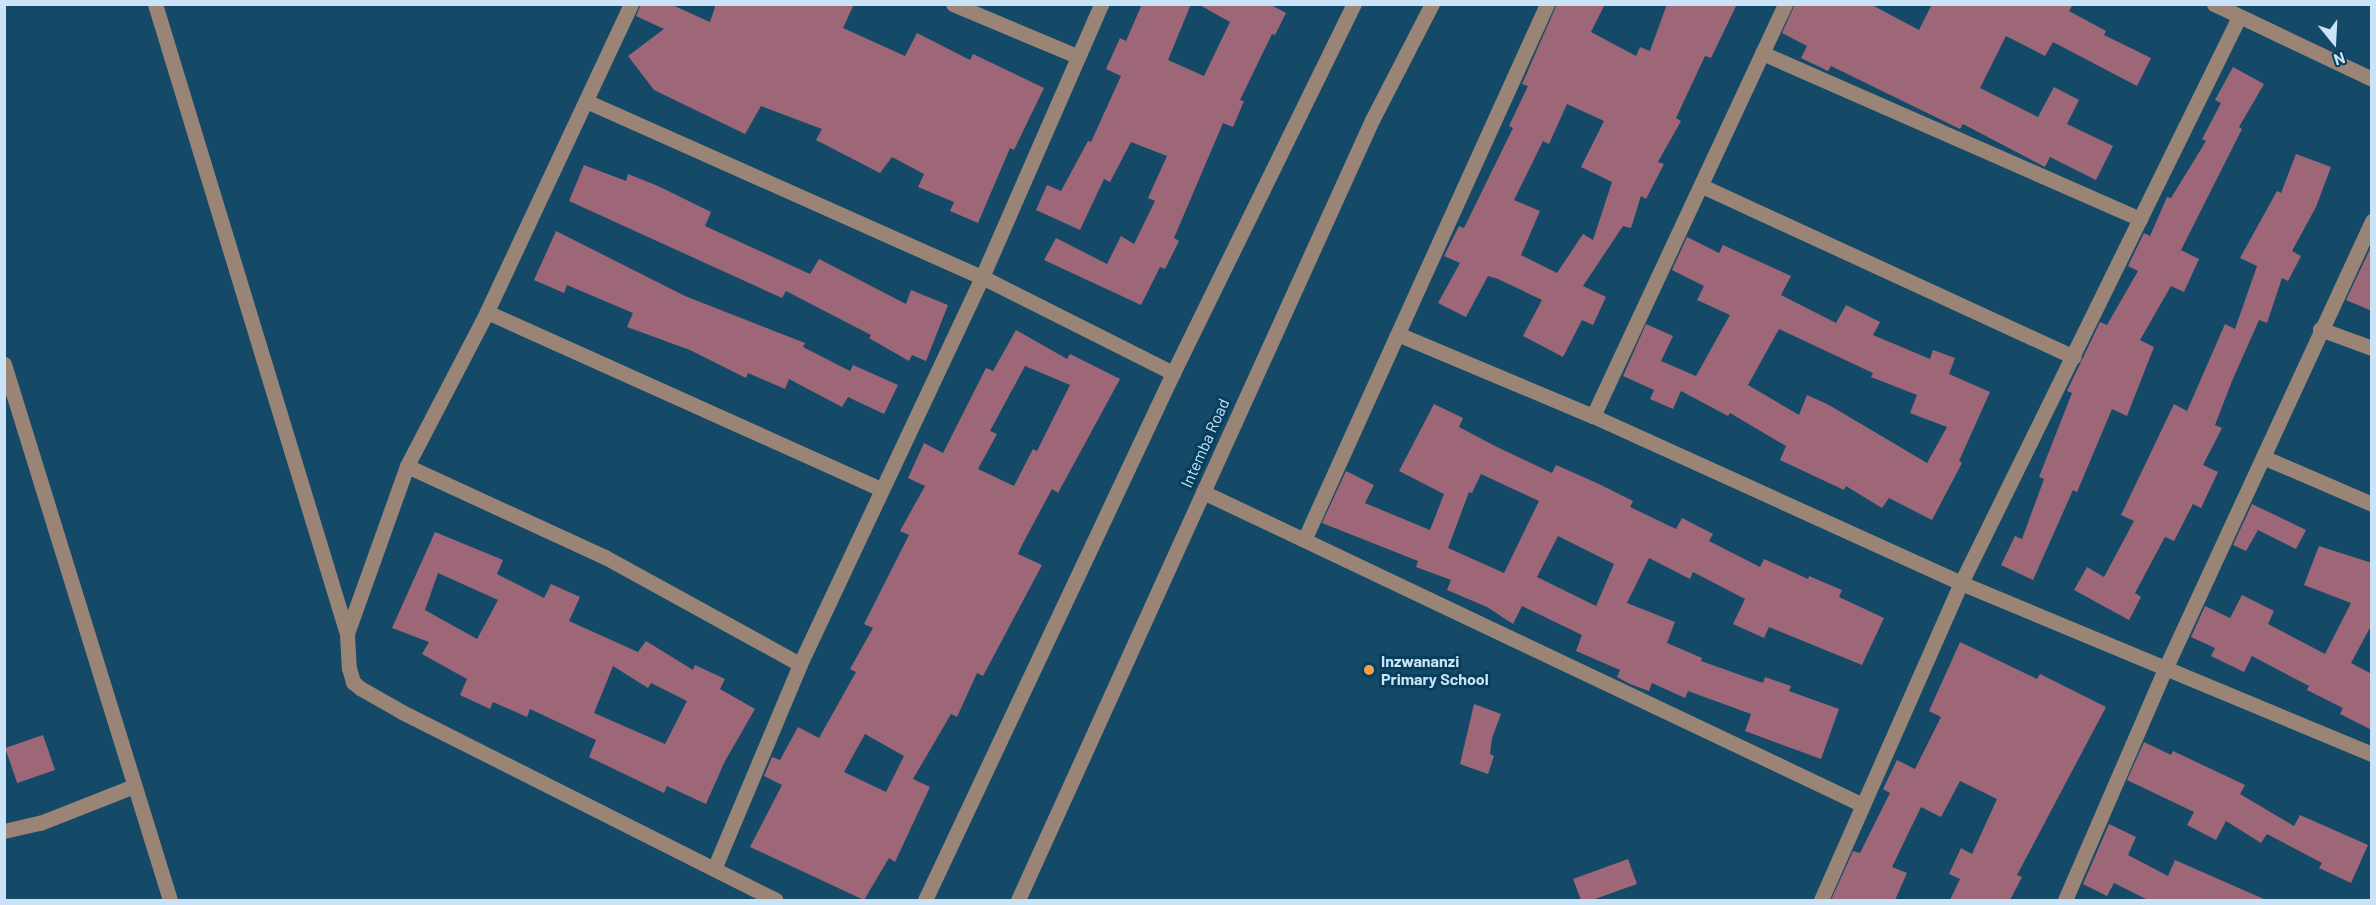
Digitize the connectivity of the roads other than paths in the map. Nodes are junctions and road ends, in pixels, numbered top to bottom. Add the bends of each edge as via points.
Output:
1 (155, 4) edge
2 (631, 4) edge
3 (953, 4) edge
4 (1101, 4) edge
5 (1354, 4) edge
6 (1432, 4) edge
7 (1547, 4) edge
8 (1785, 4) edge
9 (2214, 4) edge
10 (2240, 17) junction
11 (1762, 53) junction
12 (1077, 56) junction
13 (2371, 76) edge
14 (586, 101) junction
15 (1702, 186) junction
16 (2140, 219) junction
17 (2372, 221) edge
18 (982, 277) junction
19 (487, 312) junction
20 (2320, 329) junction
21 (1400, 335) junction
22 (2372, 348) edge
23 (2073, 357) junction
24 (4, 364) edge
25 (1173, 373) junction
26 (1593, 416) junction
27 (2263, 457) junction
28 (407, 466) junction
29 (879, 488) junction
30 (1203, 492) junction
31 (2372, 504) edge
32 (1305, 538) junction
33 (1961, 583) junction
34 (347, 634) junction
35 (800, 664) junction
36 (2165, 669) junction
37 (2372, 754) edge
38 (134, 786) junction
39 (1861, 804) junction
40 (4, 831) edge
41 (714, 869) junction
42 (2069, 899) edge
43 (170, 900) edge
44 (775, 900) edge
45 (925, 900) edge
46 (1018, 900) edge
47 (1821, 900) edge

1 - 34 street
2 - 14 street
3 - 12 street
4 - 12 street
5 - 25 street
6 - 30 street, Intemba Road via 1372,120
7 - 21 street
8 - 11 street
9 - 10 street
10 - 13 street
10 - 16 street
11 - 15 street
11 - 16 street
12 - 18 street
14 - 18 street
14 - 19 street
15 - 23 street
15 - 26 street
16 - 23 street
17 - 20 street
18 - 25 street
18 - 29 street
19 - 28 street
19 - 29 street
20 - 22 street
20 - 27 street
21 - 26 street
21 - 32 street
23 - 33 street
24 - 38 street
25 - 45 street
26 - 33 street
27 - 31 street
27 - 36 street
28 - 34 street
28 - 35 street via 605,557
29 - 35 street
30 - 32 street
30 - 46 street, Intemba Road
32 - 39 street
33 - 36 street
33 - 39 street
34 - 41 street via 349,668 353,682 360,688
35 - 41 street
36 - 37 street
36 - 42 street
38 - 40 street via 40,823
38 - 43 street
39 - 47 street
41 - 44 street

